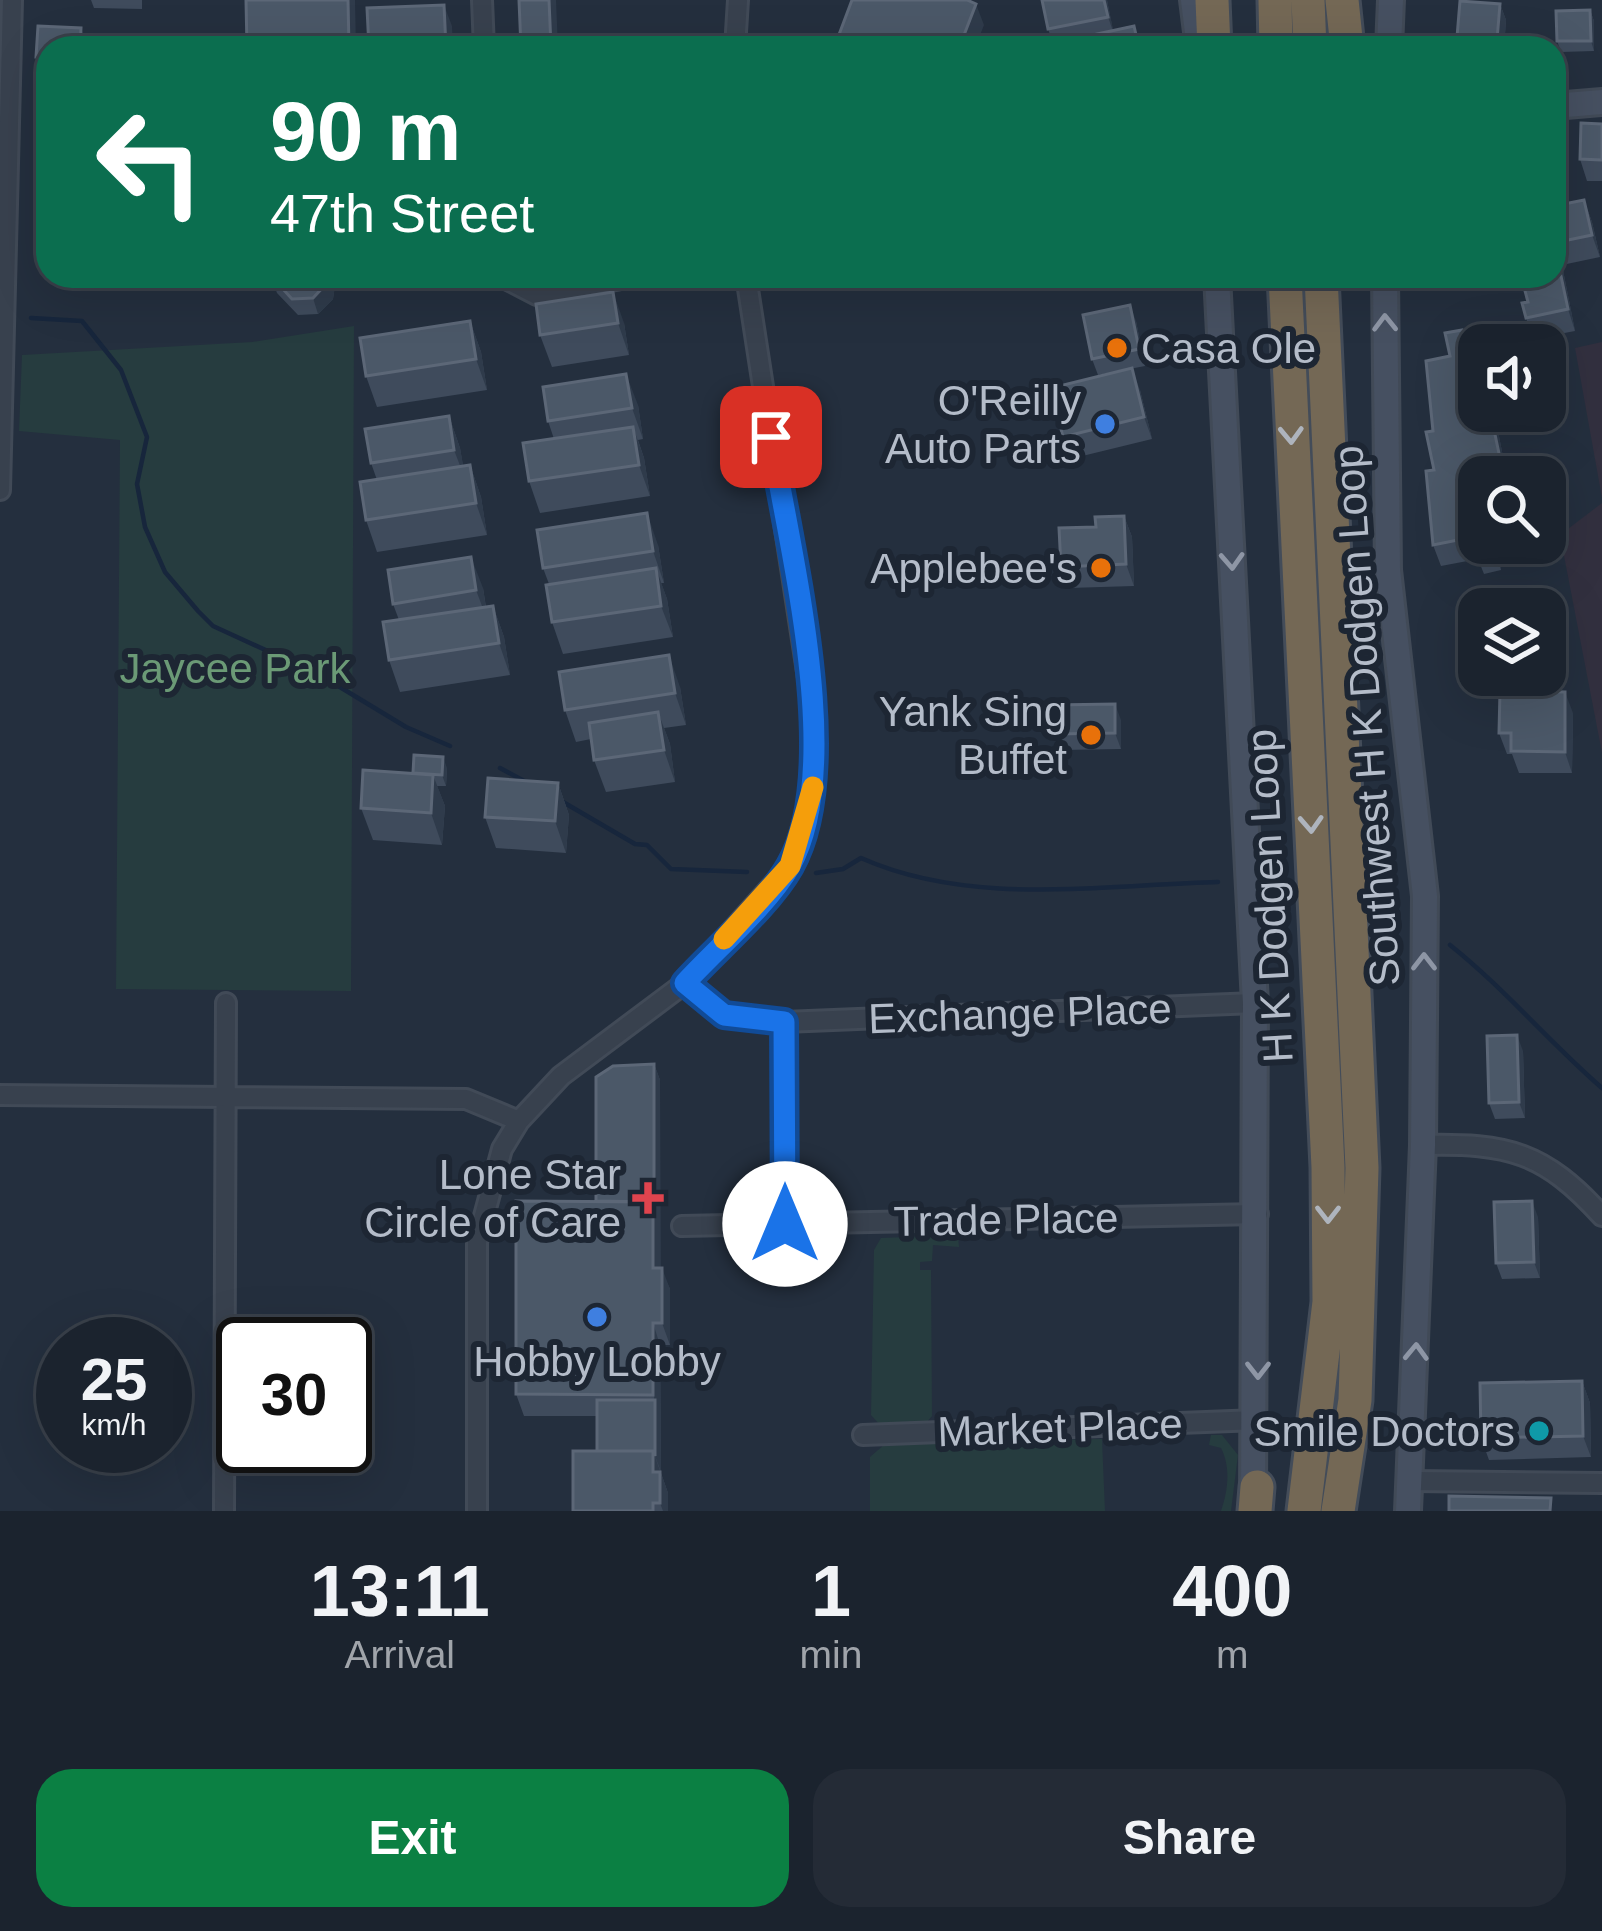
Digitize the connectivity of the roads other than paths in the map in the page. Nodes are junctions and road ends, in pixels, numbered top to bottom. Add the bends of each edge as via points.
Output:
1 (12, 0) edge
2 (482, 0) edge
3 (738, 0) edge
4 (1193, 0) edge
5 (1212, 0) edge
6 (1275, 0) edge
7 (1308, 0) edge
8 (1342, 0) edge
9 (1391, 0) edge
10 (484, 36) edge
11 (736, 36) edge
12 (1198, 36) edge
13 (1214, 36) edge
14 (1276, 36) edge
15 (1310, 36) edge
16 (1346, 36) edge
17 (1390, 36) edge
18 (1602, 102) edge
19 (1566, 105) edge
20 (523, 288) edge
21 (574, 288) edge
22 (748, 288) edge
23 (1218, 288) edge
24 (1286, 288) edge
25 (1322, 288) edge
26 (1384, 288) edge
27 (0, 490) edge
28 (685, 983) junction
29 (226, 1003) dead end
30 (1256, 1004) junction
31 (784, 1022) junction
32 (0, 1095) edge
33 (228, 1100) junction
34 (519, 1121) junction
35 (1423, 1145) junction
36 (1258, 1214) junction
37 (1602, 1216) edge
38 (785, 1224) junction
39 (682, 1226) dead end
40 (1258, 1420) junction
41 (863, 1435) dead end
42 (1412, 1481) junction
43 (1602, 1483) edge
44 (1254, 1503) edge
45 (224, 1511) edge
46 (477, 1511) edge
47 (1304, 1511) edge
48 (1338, 1511) edge
49 (1408, 1511) edge

1 - 27 street
2 - 10 street
3 - 11 street
4 - 12 main road
5 - 13 highway
6 - 14 highway
7 - 15 highway
8 - 16 highway
9 - 17 main road
18 - 19 main road
20 - 21 street via 537,295
22 - 28 street via 815,724 812,801 790,866
23 -> 30 main road
24 -> 47 highway, H K Dodgen Loop via 1328,1167 1329,1302
25 - 48 highway, H K Dodgen Loop via 1362,1168 1355,1400
35 -> 26 main road, Southwest H K Dodgen Loop via 1424,896 1388,570
28 - 31 street, Exchange Place via 724,1015
28 - 34 street via 561,1076
29 - 33 street
30 - 31 street, Exchange Place
30 - 36 main road
31 - 38 street
32 - 33 street
33 - 34 street via 466,1099
33 - 45 street
34 - 46 street via 502,1148 477,1242
35 - 37 street via 1478,1144 1545,1162
42 -> 35 main road, Southwest H K Dodgen Loop
36 - 38 street, Trade Place
36 -> 40 main road
38 - 39 street, Trade Place
40 - 41 street, Market Place
40 - 44 main road
42 - 43 street
42 - 49 main road, Southwest H K Dodgen Loop

